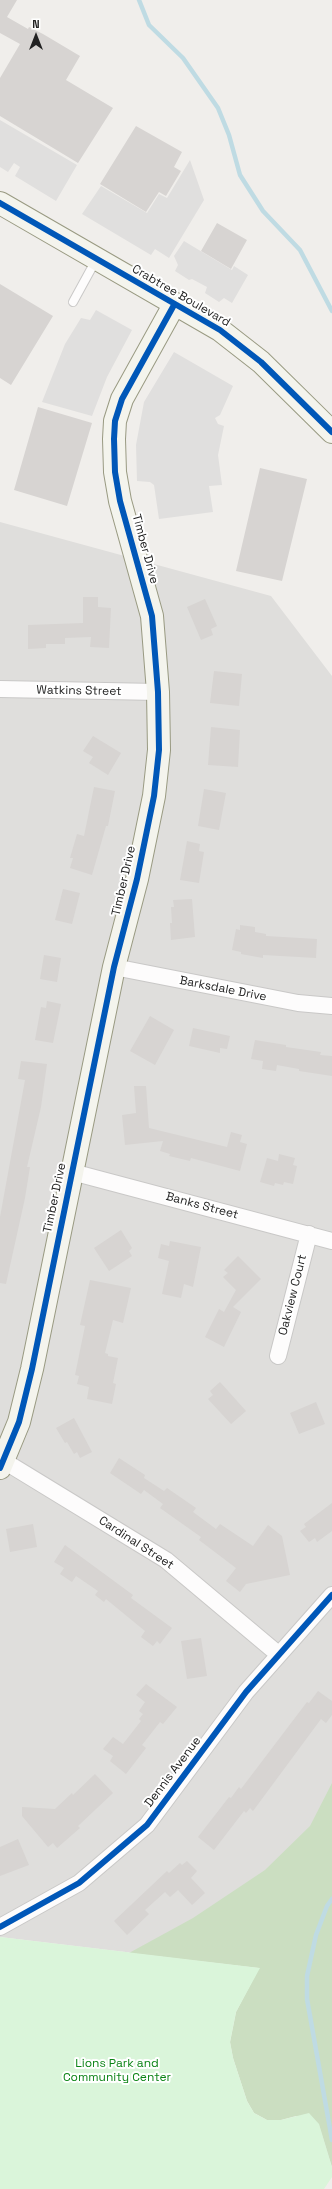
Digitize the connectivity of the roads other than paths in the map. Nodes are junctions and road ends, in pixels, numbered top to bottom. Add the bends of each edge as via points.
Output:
1 (0, 203) edge
2 (96, 259) junction
3 (73, 302) dead end
4 (174, 305) junction
5 (332, 432) edge
6 (0, 689) edge
7 (158, 692) junction
8 (114, 967) junction
9 (332, 1006) edge
10 (72, 1172) junction
11 (309, 1234) junction
12 (332, 1241) edge
13 (278, 1356) dead end
14 (2, 1464) edge
15 (332, 1595) edge
16 (278, 1654) junction
17 (0, 1927) edge

1 - 2 street, Crabtree Boulevard
2 - 3 lane
2 - 4 street, Crabtree Boulevard
4 - 5 street, Crabtree Boulevard via 220,330 261,362
4 - 7 street, Timber Drive via 122,399 115,421 114,439 115,472 120,501 152,616
6 - 7 street, Watkins Street
7 - 8 street, Timber Drive via 159,750 154,796 137,879
8 - 9 street, Barksdale Drive via 291,1001
8 - 10 street, Timber Drive
10 - 11 street, Banks Street
10 - 14 street, Timber Drive via 19,1422
11 - 12 street, Banks Street
11 - 13 street, Oakview Court
14 - 16 street, Cardinal Street via 166,1560
15 - 16 street, Dennis Avenue
16 - 17 street, Dennis Avenue via 246,1692 147,1825 79,1883

